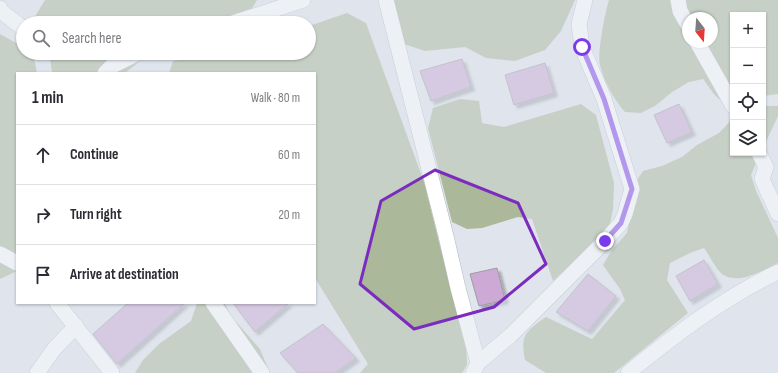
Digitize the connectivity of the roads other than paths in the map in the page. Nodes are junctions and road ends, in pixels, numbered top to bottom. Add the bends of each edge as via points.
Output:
1 (304, 0) edge
2 (386, 0) edge
3 (585, 0) edge
4 (678, 0) edge
5 (0, 8) edge
6 (682, 14) edge
7 (255, 16) edge
8 (16, 23) edge
9 (700, 48) edge
10 (124, 60) edge
11 (106, 72) edge
12 (730, 101) edge
13 (763, 156) edge
14 (772, 164) edge
15 (778, 214) edge
16 (0, 254) edge
17 (16, 262) edge
18 (778, 272) edge
19 (58, 304) edge
20 (214, 304) edge
21 (76, 326) junction
22 (476, 368) edge
23 (37, 373) edge
24 (112, 373) edge
25 (262, 373) edge
26 (628, 373) edge

1 - 7 street
2 - 22 street via 446,236
3 - 22 street via 579,24 582,47 604,99 630,181 631,193 621,223
4 - 6 street
5 - 8 street
9 - 12 street
10 - 11 street
13 - 14 street
14 - 15 street via 762,179
16 - 17 street
18 - 26 street via 747,287 679,331
19 - 21 street
20 - 25 street
21 - 23 street via 54,349
21 - 24 street

